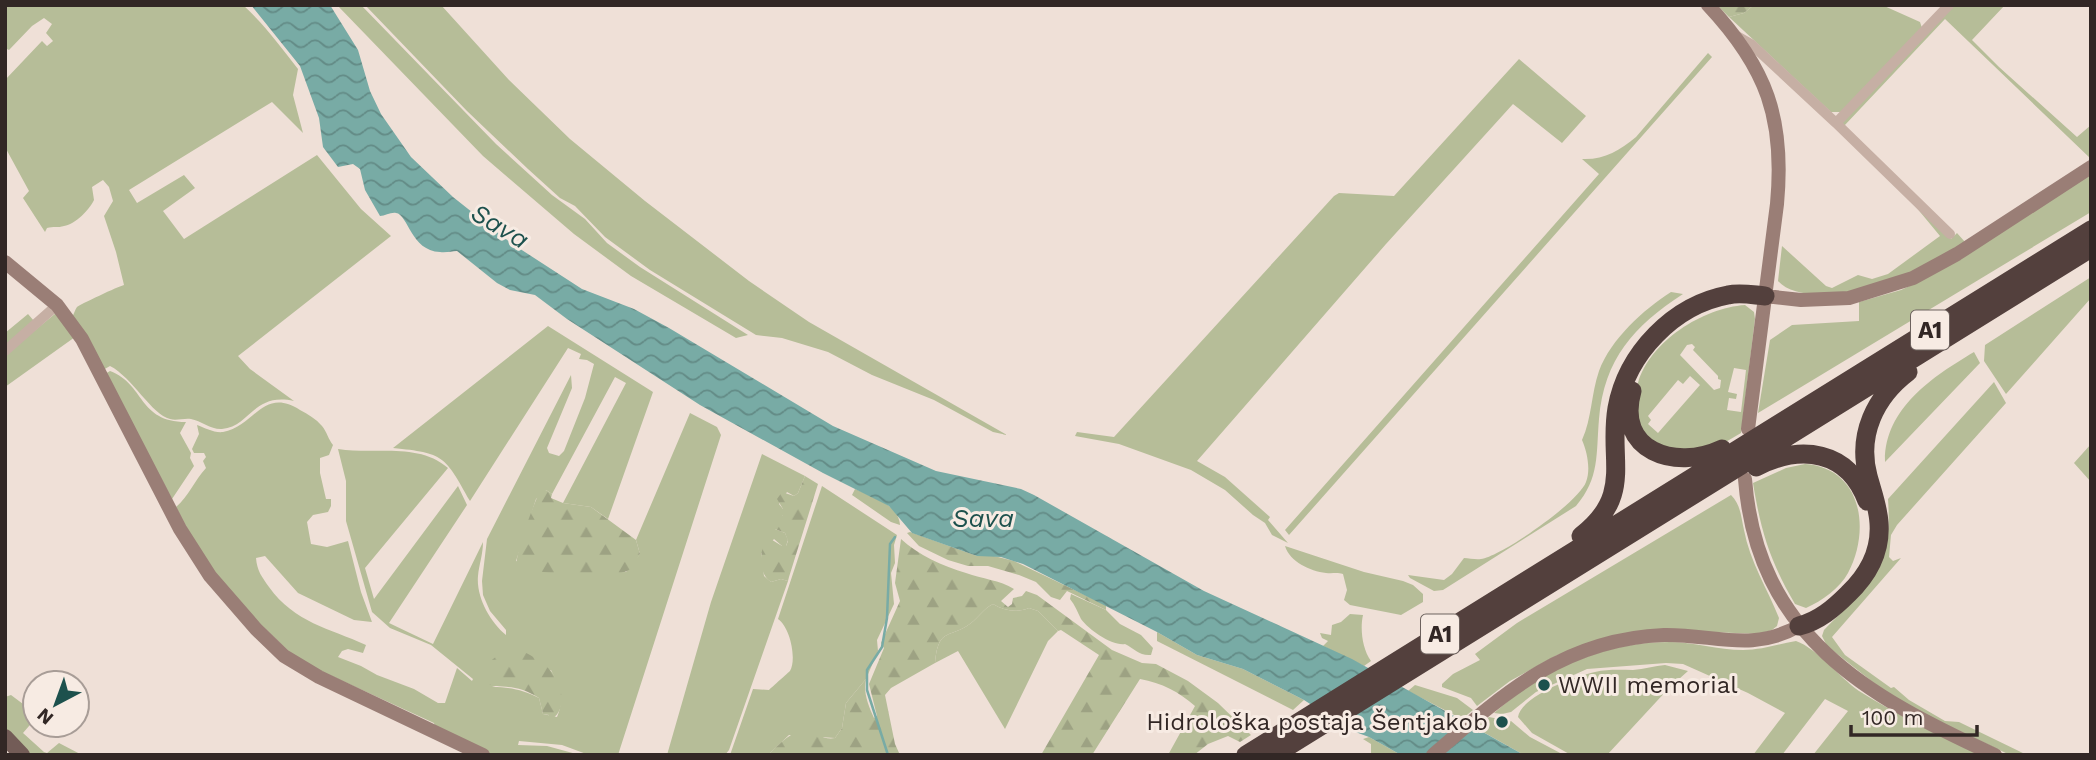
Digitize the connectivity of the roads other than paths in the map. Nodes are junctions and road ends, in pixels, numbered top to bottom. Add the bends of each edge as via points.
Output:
1 (1708, 5) edge
2 (1950, 5) edge
3 (1734, 35) junction
4 (1836, 123) junction
5 (2091, 166) edge
6 (2091, 230) edge
7 (1950, 234) dead end
8 (2091, 248) edge
9 (5, 262) edge
10 (1766, 296) junction
11 (57, 305) junction
12 (1959, 330) junction
13 (5, 351) edge
14 (1748, 429) dead end
15 (1768, 430) junction
16 (1745, 479) dead end
17 (1695, 494) junction
18 (1487, 604) junction
19 (1799, 626) junction
20 (1400, 668) junction
21 (5, 737) edge
22 (1249, 753) edge
23 (22, 755) edge
24 (483, 755) edge
25 (1274, 755) edge
26 (1433, 755) edge
27 (1995, 755) edge

1 - 3 main road
2 - 4 street
3 - 4 street via 1751,44
3 - 10 main road via 1764,85 1779,144
4 - 7 street
5 - 10 main road via 1913,278 1849,298
6 - 15 highway, A1
8 - 12 highway, A1
9 - 11 main road
10 - 14 main road
10 - 15 highway via 1708,310 1669,333 1638,374 1629,412 1644,444 1674,459 1706,456
10 - 18 highway via 1729,295 1703,302 1655,336 1632,368 1617,407 1617,479 1608,506 1587,531 1502,586
11 - 13 street
11 - 24 main road via 82,340 180,529 210,576 256,629 284,656 319,677
12 - 17 highway, A1
12 - 19 highway via 1939,351 1898,380 1874,411 1864,454 1879,523 1875,554 1868,571 1844,598 1818,619
15 - 18 highway, A1
16 - 19 main road via 1762,559
17 - 19 highway via 1710,492 1770,461 1798,454 1832,460 1854,477 1870,514 1867,552 1847,583
17 - 20 highway, A1
18 - 20 highway, A1
19 - 26 main road via 1779,636 1751,641 1665,635 1581,652 1548,666 1494,702
19 - 27 main road via 1868,688
20 - 22 highway, A1
20 - 25 highway, A1
21 - 23 main road

